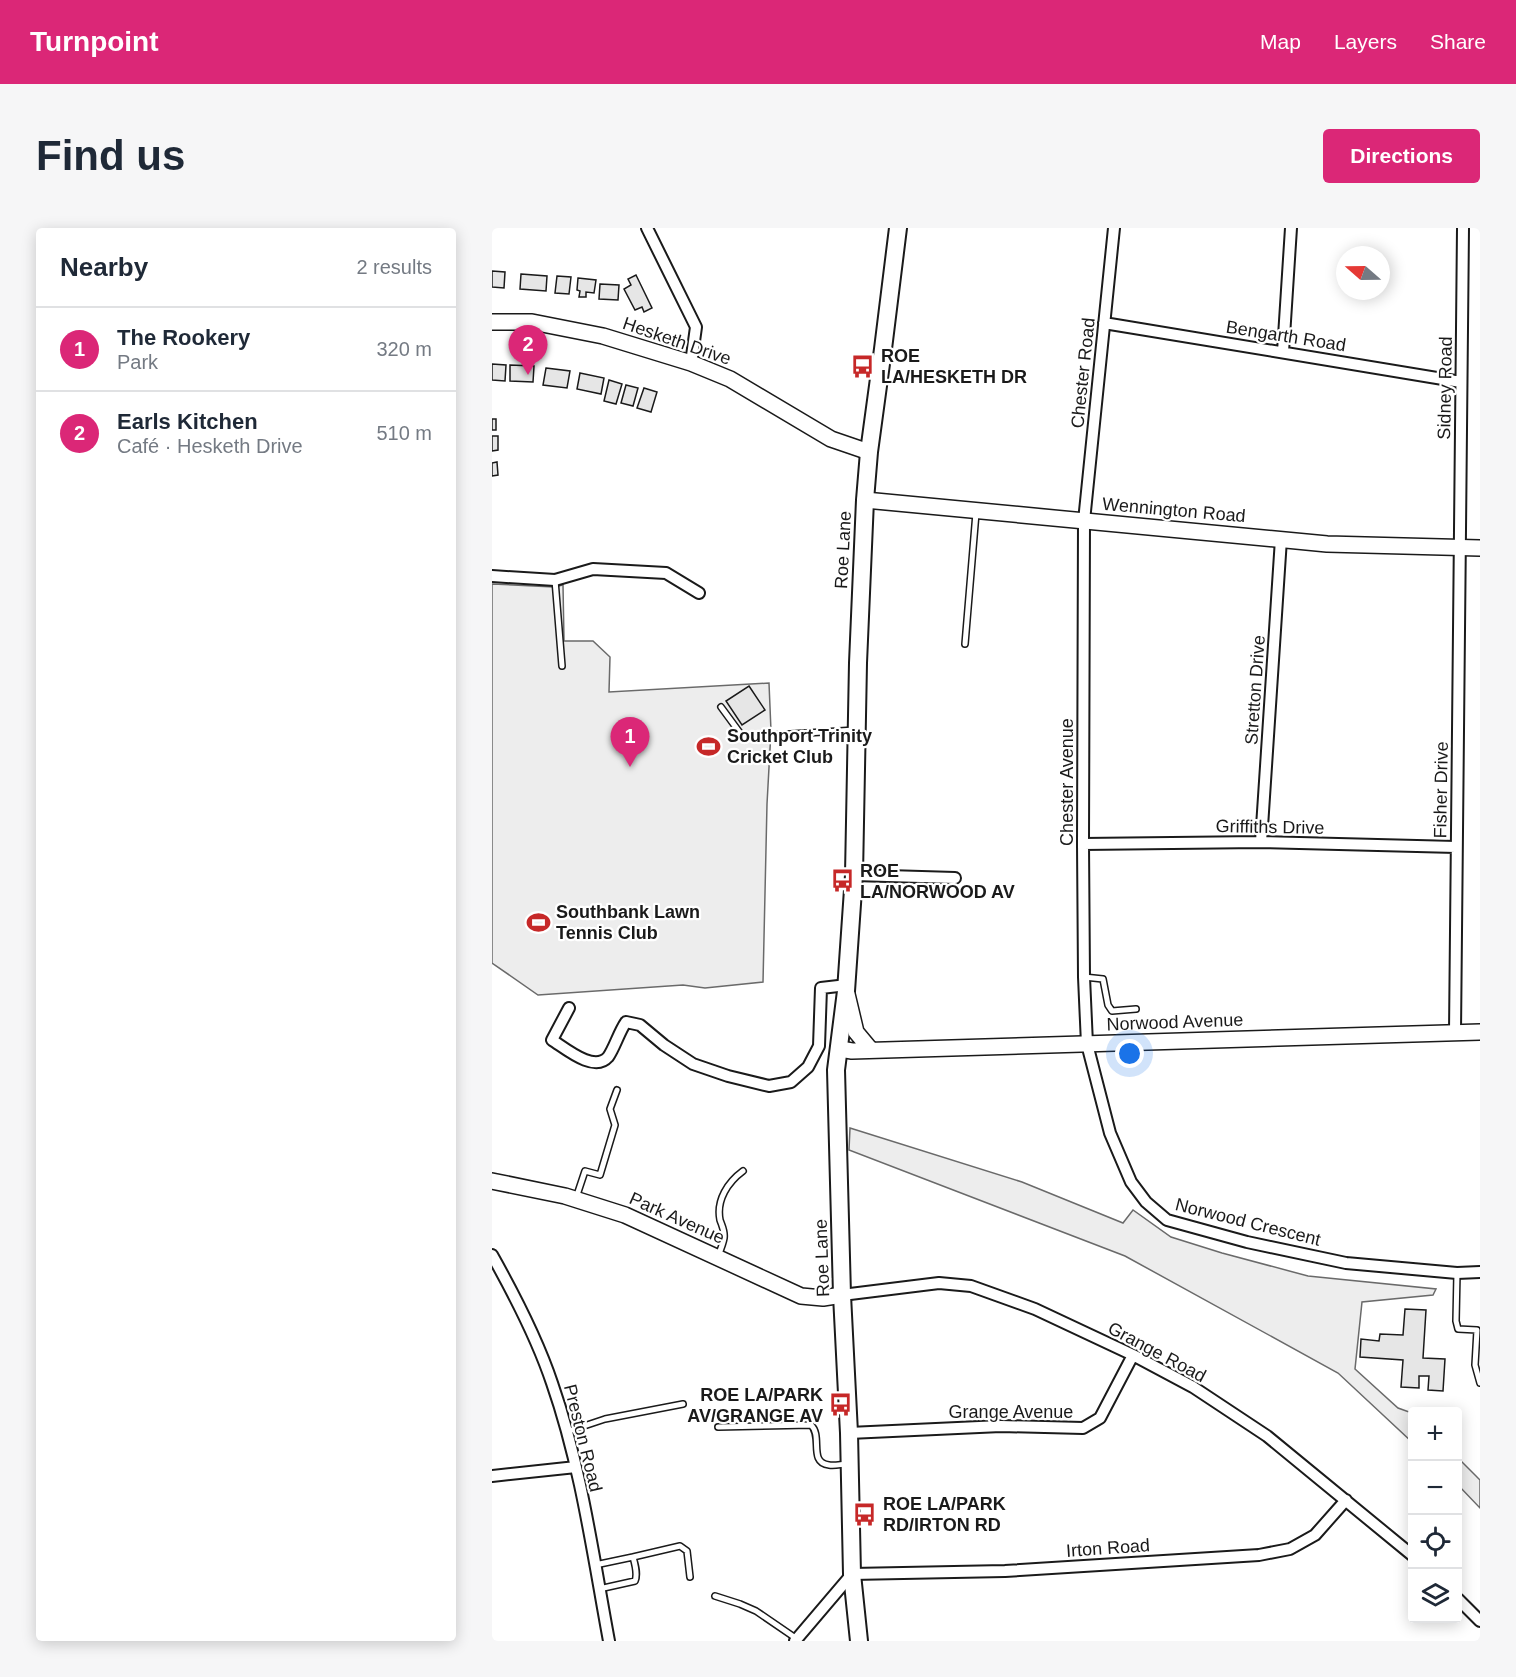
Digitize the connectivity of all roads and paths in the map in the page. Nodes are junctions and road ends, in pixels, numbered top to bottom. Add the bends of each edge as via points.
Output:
1 (647, 228) edge
2 (898, 228) edge
3 (1114, 228) edge
4 (1291, 228) edge
5 (1464, 228) edge
6 (492, 322) edge
7 (1104, 322) junction
8 (1283, 352) junction
9 (691, 363) junction
10 (1461, 382) junction
11 (869, 452) junction
12 (865, 501) junction
13 (976, 511) junction
14 (1084, 521) junction
15 (1281, 539) junction
16 (1460, 548) junction
17 (1480, 548) edge
18 (492, 576) edge
19 (555, 580) junction
20 (699, 593) dead end
21 (965, 644) dead end
22 (562, 666) dead end
23 (721, 707) dead end
24 (857, 730) junction
25 (1262, 842) junction
26 (1083, 844) junction
27 (1456, 847) junction
28 (854, 875) junction
29 (955, 878) dead end
30 (1084, 977) junction
31 (847, 988) junction
32 (569, 1008) dead end
33 (1136, 1009) dead end
34 (1455, 1032) junction
35 (1480, 1032) edge
36 (1087, 1044) junction
37 (840, 1049) junction
38 (871, 1050) junction
39 (617, 1090) dead end
40 (743, 1171) dead end
41 (492, 1181) edge
42 (575, 1199) junction
43 (492, 1255) edge
44 (718, 1258) junction
45 (1480, 1272) edge
46 (1457, 1273) junction
47 (843, 1295) junction
48 (1132, 1355) junction
49 (1480, 1383) edge
50 (683, 1404) dead end
51 (718, 1427) dead end
52 (566, 1432) junction
53 (849, 1433) junction
54 (850, 1464) junction
55 (576, 1467) junction
56 (492, 1476) edge
57 (1346, 1500) junction
58 (1408, 1551) edge
59 (633, 1557) junction
60 (595, 1565) junction
61 (852, 1575) junction
62 (690, 1577) dead end
63 (599, 1589) junction
64 (715, 1596) dead end
65 (1462, 1603) edge
66 (1480, 1621) edge
67 (796, 1640) edge
68 (609, 1641) edge
69 (859, 1641) edge

1 - 9 street via 696,327
2 - 11 main road, Roe Lane
3 - 7 street, Chester Road
4 - 8 street
5 - 10 street, Sidney Road
6 - 9 street, Hesketh Drive via 532,322 603,336
7 - 8 street, Bengarth Road
7 - 14 street, Chester Road
8 - 10 street, Bengarth Road
9 - 11 street, Hesketh Drive via 730,379 831,439
10 - 16 street, Sidney Road
11 - 12 main road, Roe Lane
12 - 13 street, Wennington Road
12 - 24 main road, Roe Lane
13 - 14 street, Wennington Road
13 - 21 lane
14 - 15 street, Wennington Road
14 - 26 street, Chester Avenue
15 - 16 street, Wennington Road
15 - 25 street, Stretton Drive
16 - 17 street, Wennington Road
16 - 27 street, Fisher Drive
18 - 19 street
19 - 20 street via 593,569 666,573
19 - 22 lane
23 - 24 lane via 743,736
24 - 28 main road, Roe Lane
25 - 26 street, Griffiths Drive
25 - 27 street, Griffiths Drive
26 - 30 street, Chester Avenue
27 - 34 street, Fisher Drive
28 - 29 street
28 - 31 main road, Roe Lane
30 - 33 lane via 1103,979 1112,1011
30 - 36 street, Chester Avenue
31 - 32 street via 822,988 819,1046 808,1067 791,1082 769,1086 693,1064 640,1025 626,1022 608,1057 600,1063 588,1062 552,1040
31 - 37 main road, Roe Lane
31 - 38 street via 856,1032
34 - 35 street, Norwood Avenue
34 - 36 street, Norwood Avenue
36 - 38 street, Norwood Avenue
36 - 46 street, Norwood Crescent via 1110,1133 1131,1182 1167,1220 1346,1263
37 - 38 street, Norwood Avenue
37 - 47 main road, Roe Lane via 836,1070
39 - 42 lane via 610,1109 615,1125 600,1175 585,1171
40 - 44 lane via 727,1186 719,1210 724,1239
41 - 42 street, Park Avenue
42 - 44 street, Park Avenue via 625,1215
43 - 52 street, Preston Road via 525,1317 552,1382
44 - 47 street, Park Avenue via 801,1296
45 - 46 street, Norwood Crescent
46 - 49 lane via 1456,1321 1458,1329 1477,1330 1475,1365
47 - 48 street, Grange Road via 939,1283 971,1286 1035,1310
47 - 53 main road, Roe Lane
48 - 53 street, Grange Avenue via 1100,1419 1083,1428 1001,1426
48 - 57 street, Grange Road via 1192,1387 1267,1436
50 - 52 lane via 605,1419
51 - 54 lane via 811,1425 820,1462
52 - 55 street, Preston Road
53 - 54 main road, Roe Lane
54 - 61 main road, Roe Lane
55 - 56 street
55 - 60 street, Preston Road
57 - 58 street, Grange Road
57 - 61 street, Irton Road via 1315,1535 1290,1549 1259,1555 1005,1571
59 - 60 lane
59 - 62 lane via 680,1546 687,1551
59 - 63 lane via 635,1581
60 - 63 street, Preston Road
61 - 67 street
61 - 69 main road, Roe Lane
63 - 68 street, Preston Road
64 - 67 lane via 756,1611
65 - 66 street

